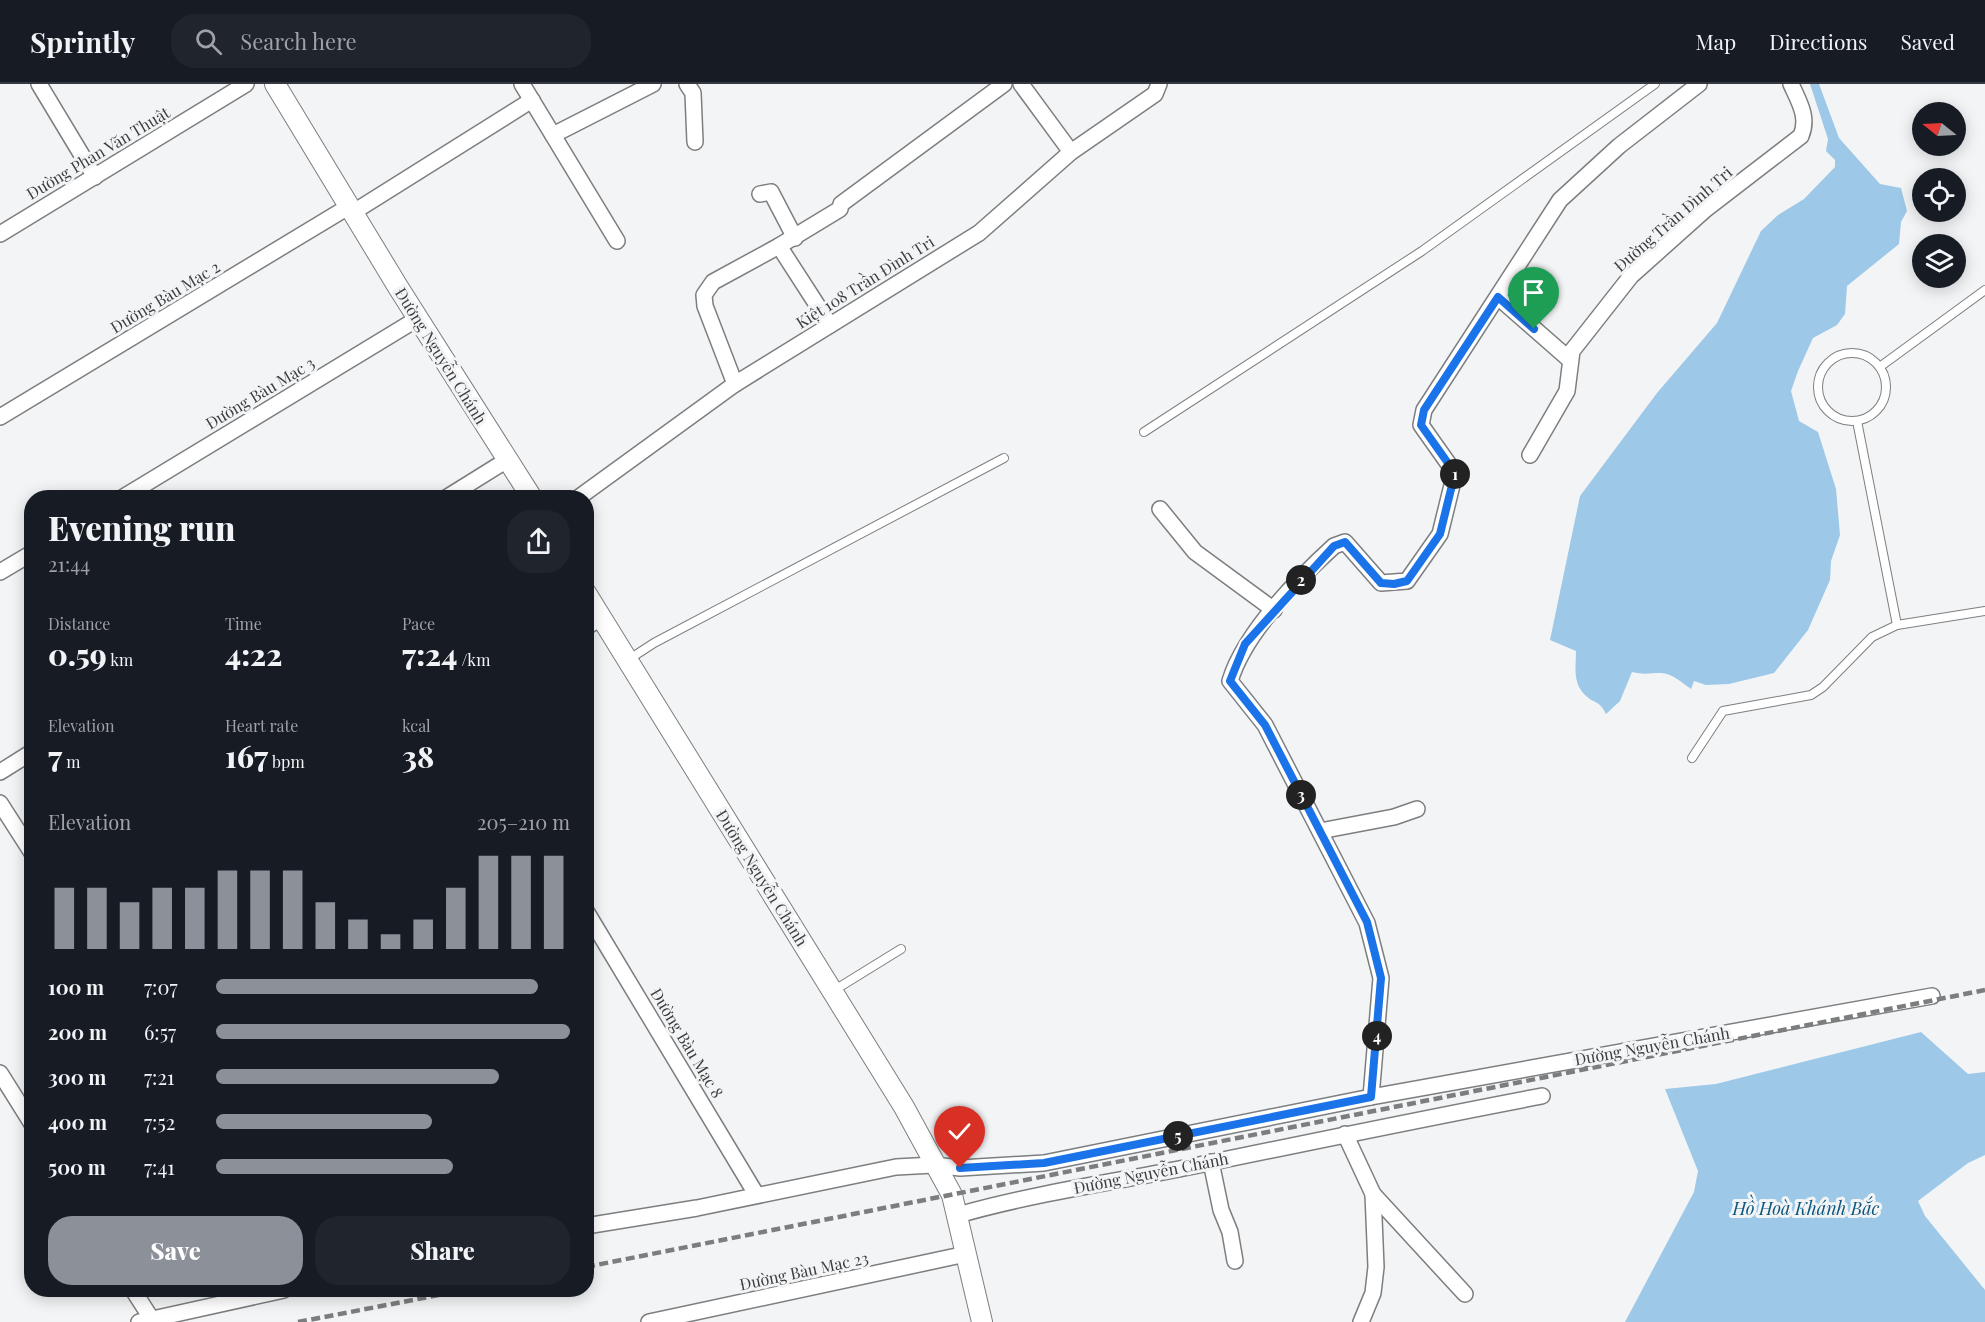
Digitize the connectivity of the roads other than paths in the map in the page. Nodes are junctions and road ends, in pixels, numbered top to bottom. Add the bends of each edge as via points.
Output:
1 (39, 84) edge
2 (246, 84) edge
3 (275, 84) edge
4 (522, 84) edge
5 (653, 84) edge
6 (689, 84) edge
7 (1004, 84) edge
8 (1021, 84) edge
9 (1159, 84) edge
10 (1655, 84) edge
11 (1699, 84) edge
12 (1791, 84) edge
13 (532, 100) junction
14 (553, 135) junction
15 (695, 142) dead end
16 (1071, 152) junction
17 (95, 177) junction
18 (760, 194) dead end
19 (350, 210) junction
20 (0, 234) edge
21 (795, 238) junction
22 (617, 241) dead end
23 (779, 246) junction
24 (1985, 290) edge
25 (1498, 297) junction
26 (417, 319) junction
27 (830, 325) junction
28 (1570, 360) junction
29 (1881, 366) junction
30 (735, 384) junction
31 (0, 417) edge
32 (1857, 421) junction
33 (1144, 432) dead end
34 (1530, 455) dead end
35 (1004, 458) dead end
36 (507, 460) junction
37 (135, 490) edge
38 (459, 490) edge
39 (527, 490) edge
40 (589, 490) edge
41 (1160, 509) dead end
42 (24, 558) edge
43 (0, 572) edge
44 (1274, 610) junction
45 (1985, 611) edge
46 (594, 623) edge
47 (1897, 625) junction
48 (627, 661) junction
49 (24, 757) edge
50 (1692, 758) dead end
51 (0, 772) edge
52 (0, 803) edge
53 (1417, 809) dead end
54 (1320, 831) junction
55 (24, 840) edge
56 (594, 924) edge
57 (901, 949) dead end
58 (832, 992) junction
59 (1932, 996) dead end
60 (0, 1073) edge
61 (1542, 1096) dead end
62 (1371, 1097) junction
63 (24, 1111) edge
64 (1345, 1134) junction
65 (1211, 1162) junction
66 (934, 1165) junction
67 (756, 1194) junction
68 (1373, 1194) junction
69 (958, 1215) junction
70 (594, 1221) edge
71 (966, 1254) junction
72 (1235, 1262) dead end
73 (1465, 1294) dead end
74 (136, 1297) edge
75 (252, 1297) edge
76 (685, 1318) edge
77 (145, 1320) edge
78 (649, 1322) edge
79 (982, 1322) edge
80 (1361, 1322) edge

1 - 17 street
2 - 17 street, Đường Phan Văn Thuật
3 - 19 street, Đường Nguyễn Chánh
4 - 13 street
5 - 14 street
6 - 15 street via 693,93
7 - 21 street via 841,204 840,209
8 - 16 street
9 - 16 street, Kiệt 108 Trần Đình Tri via 1155,94
10 - 33 lane via 1422,251
11 - 25 street via 1619,146 1560,200
12 - 28 street, Đường Trần Đình Tri via 1805,117 1801,136 1706,209 1631,276 1572,351
13 - 14 street
13 - 19 street
14 - 22 street
16 - 27 street, Kiệt 108 Trần Đình Tri via 979,233
17 - 20 street, Đường Phan Văn Thuật
18 - 21 street via 771,192
19 - 26 street, Đường Nguyễn Chánh
19 - 31 street, Đường Bàu Mạc 2
21 - 23 street
23 - 27 street
23 - 30 street via 713,282 704,295
24 - 29 lane
25 - 28 street
25 - 44 street via 1424,410 1421,425 1455,473 1440,534 1407,581 1381,583 1345,542 1318,560
26 - 36 street, Đường Nguyễn Chánh
26 - 37 street, Đường Bàu Mạc 3
27 - 30 street, Kiệt 108 Trần Đình Tri
28 - 34 street, Đường Trần Đình Tri via 1567,391
29 - 32 lane via 1887,385 1883,404 1869,418
29 - 32 lane via 1865,354 1845,353 1828,362 1818,379 1819,399 1831,415
30 - 40 street, Kiệt 108 Trần Đình Tri
32 - 47 lane
35 - 48 lane via 654,643
36 - 38 street
36 - 39 street, Đường Nguyễn Chánh
41 - 44 street via 1195,552
42 - 43 street
44 - 54 street via 1245,644 1230,681 1265,725
45 - 47 lane
46 - 48 street, Đường Nguyễn Chánh
47 - 50 lane via 1872,637 1812,695 1723,711
48 - 58 street, Đường Nguyễn Chánh
49 - 51 street
52 - 55 street
53 - 54 street
54 - 62 street via 1367,922 1381,978
56 - 67 street, Đường Bàu Mạc 8
57 - 58 lane
58 - 66 street, Đường Nguyễn Chánh via 904,1107
59 - 62 street, Đường Nguyễn Chánh
60 - 63 street
61 - 64 street, Đường Nguyễn Chánh
62 - 66 street, Đường Nguyễn Chánh via 1044,1163 960,1168
64 - 65 street, Đường Nguyễn Chánh
64 - 68 street
65 - 69 street, Đường Nguyễn Chánh via 1012,1199
65 - 72 street
66 - 67 street via 896,1167
66 - 69 street, Đường Nguyễn Chánh via 952,1195
67 - 70 street via 697,1208
68 - 73 street
68 - 80 street via 1376,1267 1373,1293
69 - 71 street, Đường Nguyễn Chánh
71 - 76 street, Đường Bàu Mạc 23
71 - 79 street, Đường Nguyễn Chánh
74 - 77 street
75 - 77 street
76 - 78 street, Đường Bàu Mạc 23

